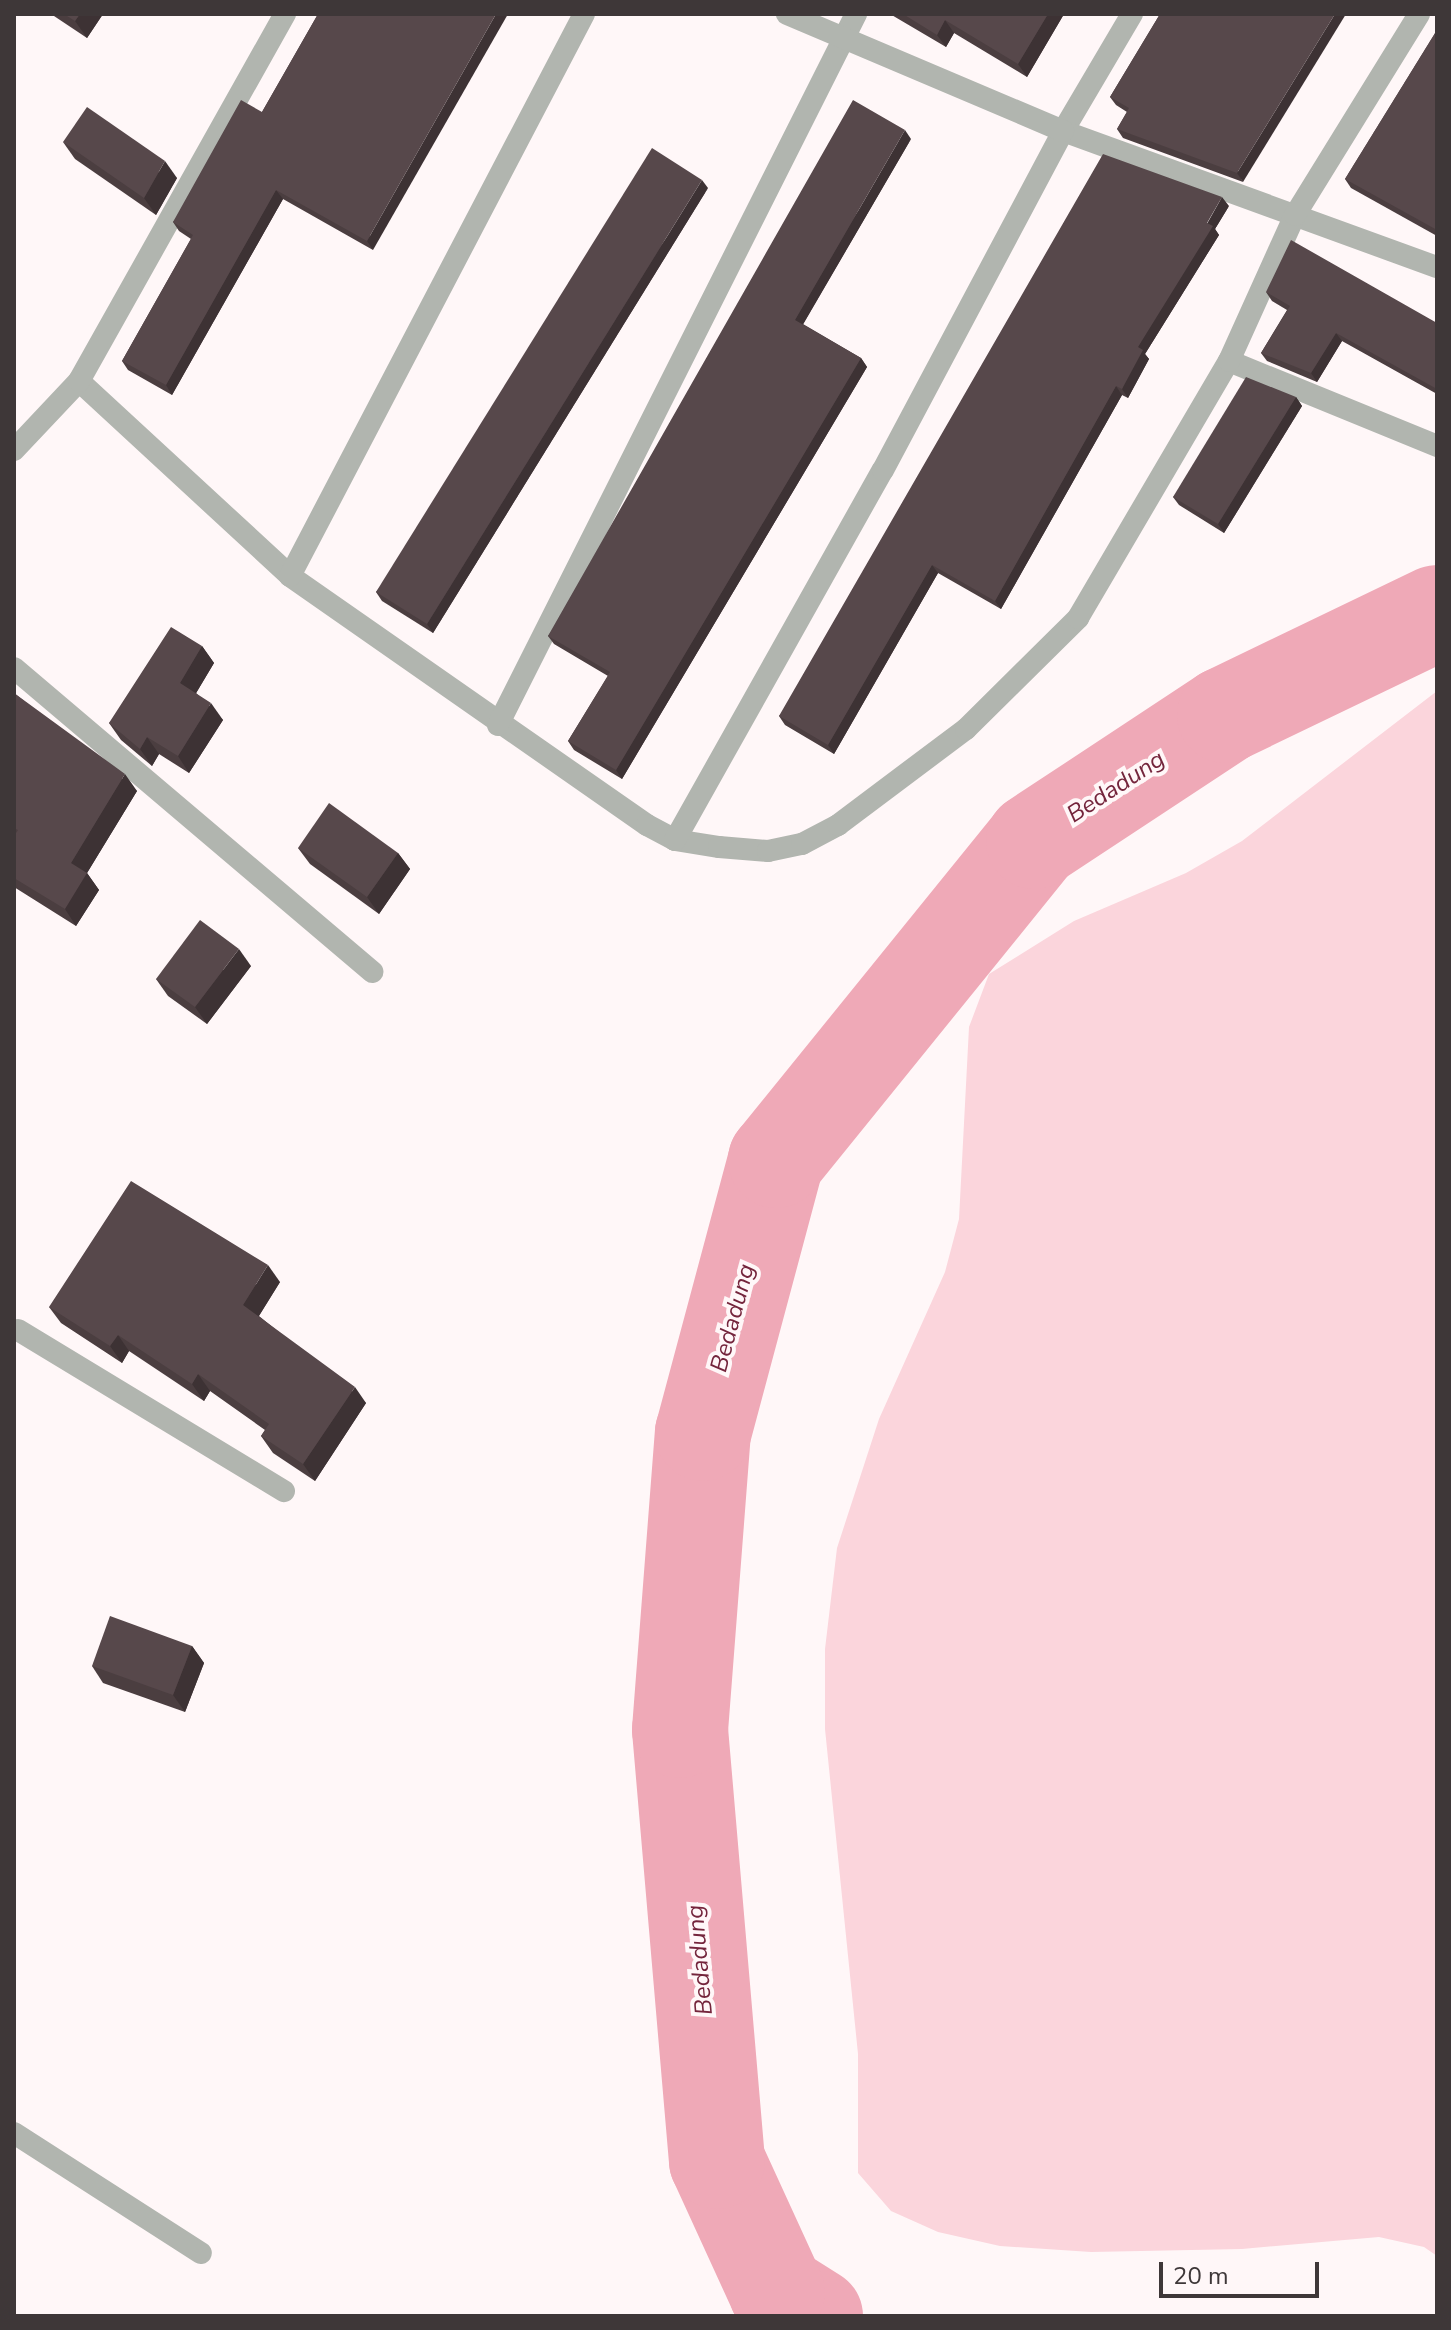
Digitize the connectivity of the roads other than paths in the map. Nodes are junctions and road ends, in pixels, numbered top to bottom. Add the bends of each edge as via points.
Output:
1 (285, 14) edge
2 (584, 14) edge
3 (787, 14) edge
4 (856, 14) edge
5 (1132, 14) edge
6 (1419, 14) edge
7 (842, 39) junction
8 (1063, 131) junction
9 (1295, 215) junction
10 (1437, 267) edge
11 (1229, 361) junction
12 (79, 381) junction
13 (1437, 446) edge
14 (14, 450) edge
15 (290, 576) junction
16 (14, 668) edge
17 (498, 725) junction
18 (675, 840) junction
19 (373, 972) dead end
20 (15, 1332) edge
21 (284, 1491) dead end
22 (14, 2133) edge
23 (201, 2253) dead end

1 - 12 street
2 - 15 street
3 - 7 street
4 - 7 street
5 - 8 street
6 - 9 street
7 - 8 street
7 - 17 street
8 - 9 street
8 - 18 street via 876,484
9 - 10 street
9 - 11 street
11 - 13 street
11 - 18 street via 1078,618 966,729 838,825 802,844 768,851
12 - 14 street
12 - 15 street
15 - 17 street
16 - 19 street
17 - 18 street
20 - 21 street
22 - 23 street

